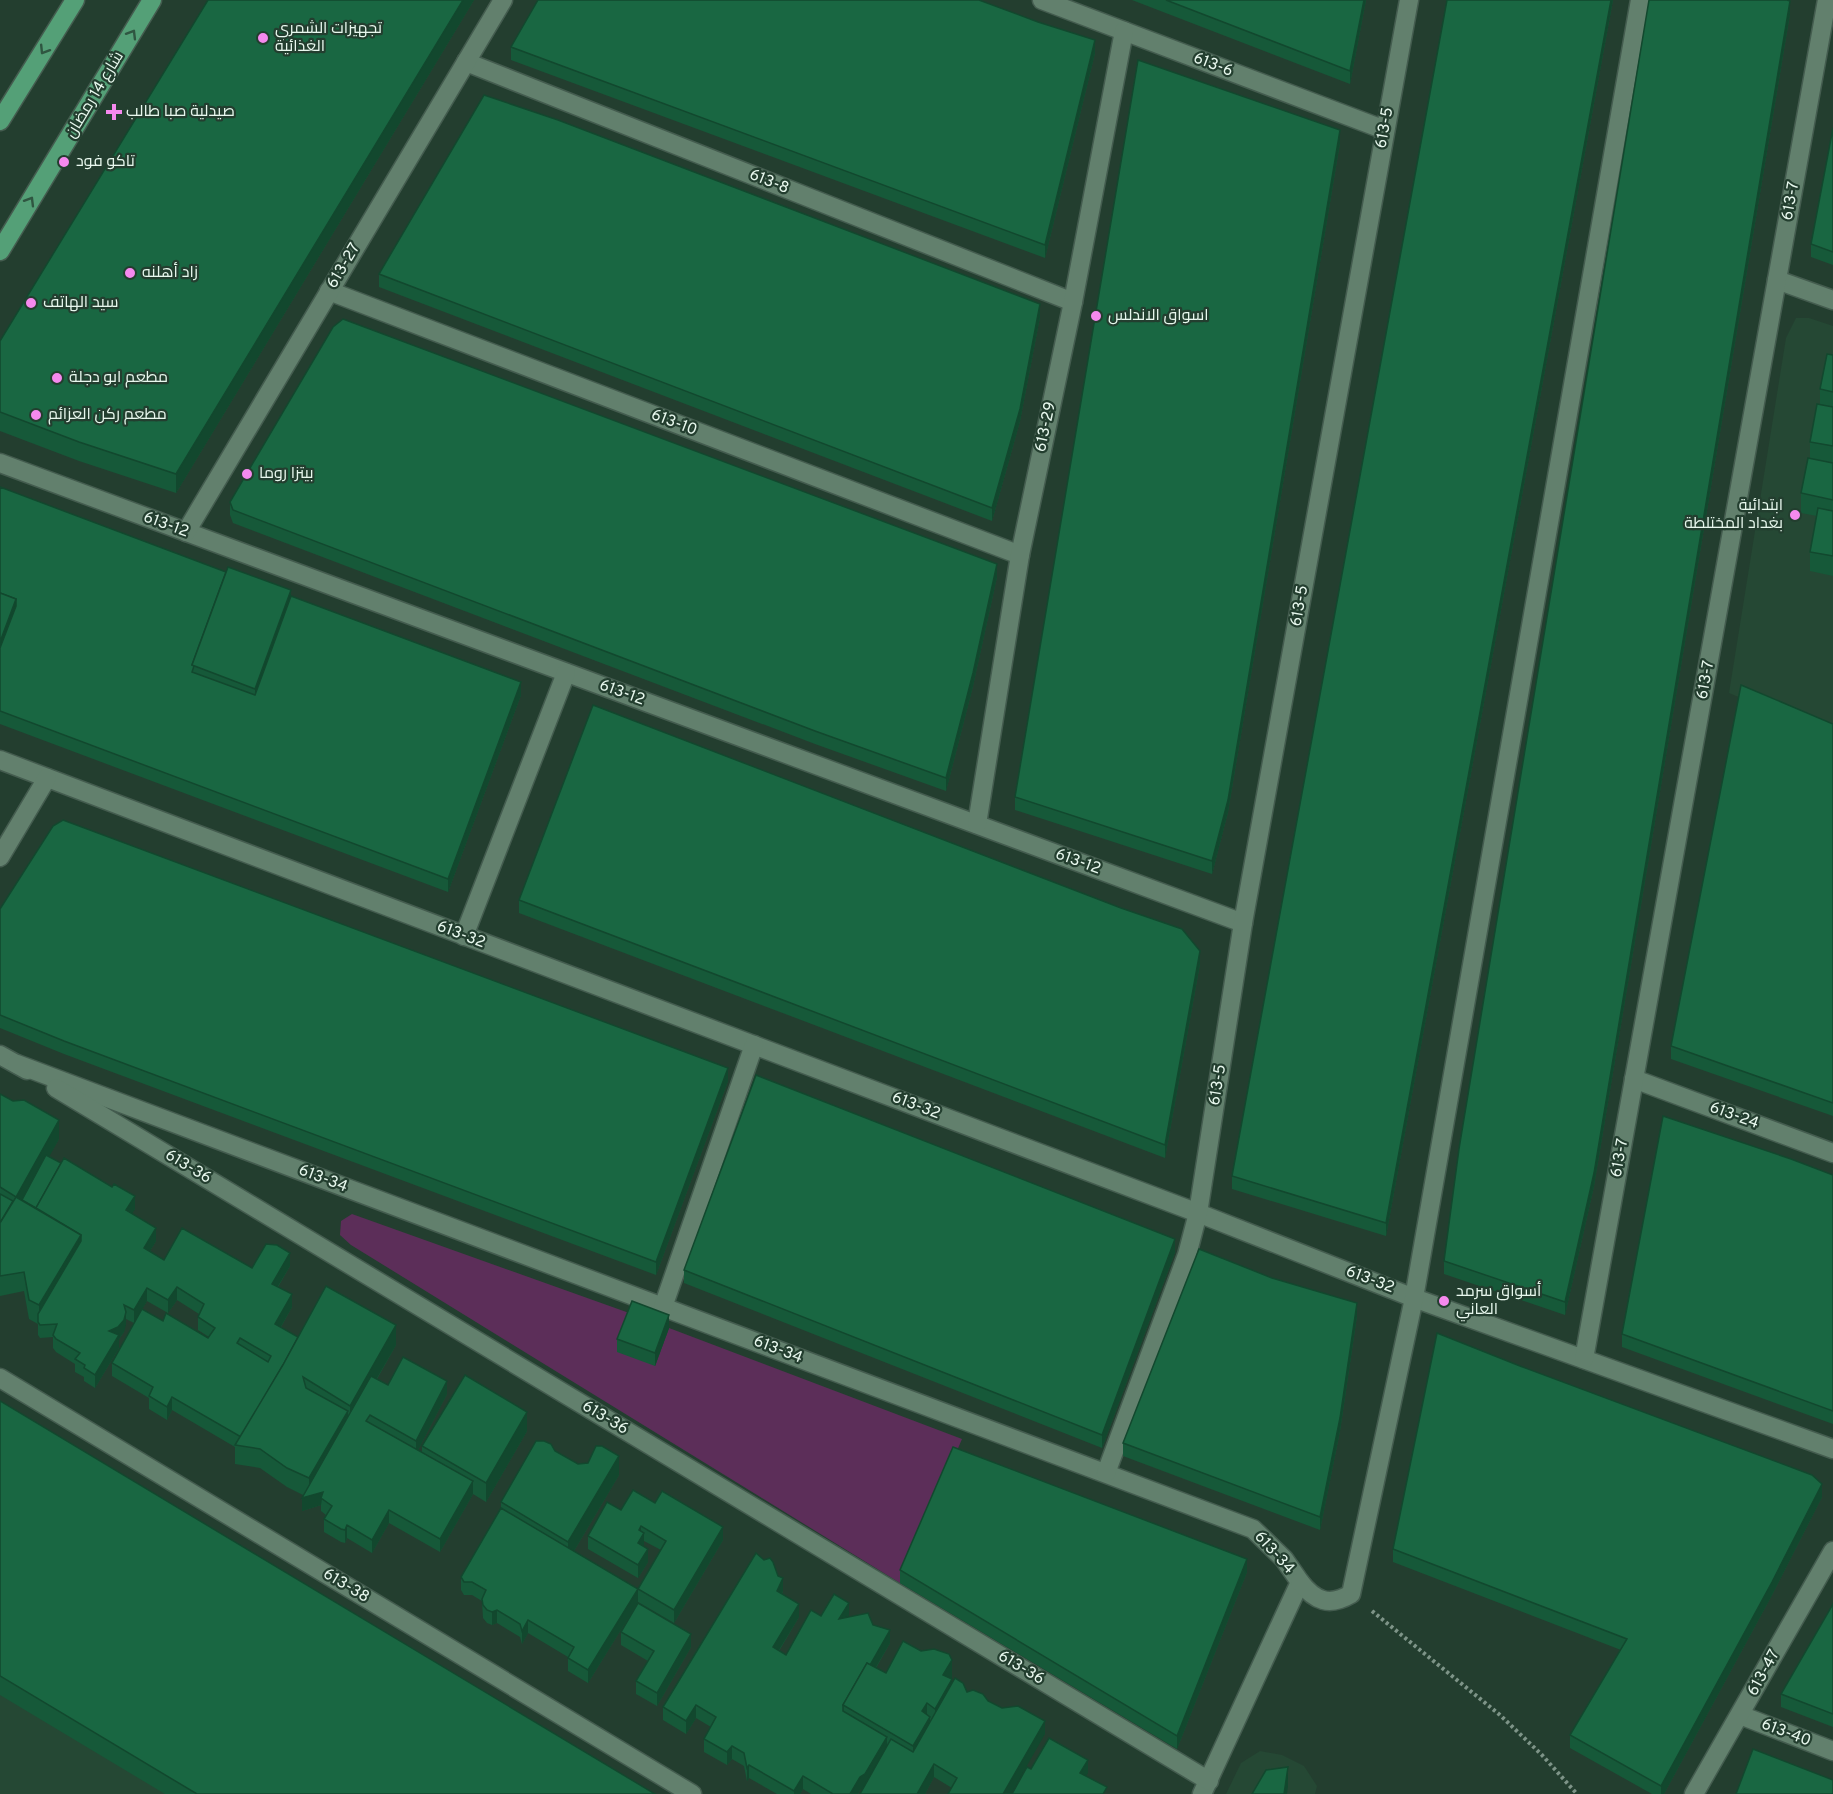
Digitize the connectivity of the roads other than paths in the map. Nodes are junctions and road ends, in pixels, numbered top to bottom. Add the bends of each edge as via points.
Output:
1 (75, 0) edge
2 (153, 0) edge
3 (503, 0) edge
4 (1042, 0) edge
5 (1409, 0) edge
6 (1640, 0) edge
7 (1827, 0) edge
8 (1124, 31) junction
9 (466, 62) junction
10 (0, 121) edge
11 (1385, 130) junction
12 (0, 251) edge
13 (1777, 280) junction
14 (329, 291) junction
15 (1833, 300) edge
16 (1073, 302) junction
17 (0, 463) edge
18 (186, 532) junction
19 (1020, 555) junction
20 (566, 673) junction
21 (0, 760) edge
22 (47, 778) junction
23 (977, 824) junction
24 (0, 857) edge
25 (1243, 923) junction
26 (464, 936) junction
27 (754, 1045) junction
28 (0, 1055) edge
29 (17, 1064) junction
30 (1634, 1079) junction
31 (1833, 1153) edge
32 (1198, 1214) junction
33 (1414, 1298) junction
34 (663, 1307) junction
35 (1584, 1359) junction
36 (0, 1378) edge
37 (1833, 1449) edge
38 (1106, 1473) junction
39 (1833, 1551) edge
40 (1300, 1582) junction
41 (1740, 1715) junction
42 (1833, 1751) edge
43 (1205, 1788) edge
44 (692, 1794) edge
45 (1694, 1794) edge

1 -> 10 main road
12 -> 2 main road, شارع 14 رمضان
3 - 9 street, 613-27
4 - 8 street, 613-6
5 - 11 street, 613-5
6 - 33 street
7 - 13 street, 613-7
8 - 11 street, 613-6
8 - 16 street, 613-29
9 - 14 street, 613-27
9 - 16 street, 613-8
11 - 25 street, 613-5
13 - 15 street
13 - 30 street, 613-7
14 - 18 street, 613-27
14 - 19 street, 613-10
16 - 19 street, 613-29
17 - 18 street, 613-12
18 - 20 street, 613-12
19 - 23 street, 613-29
20 - 23 street, 613-12
20 - 26 street
21 - 22 street, 613-32
22 - 24 street
22 - 26 street, 613-32
23 - 25 street, 613-12
25 - 32 street, 613-5
26 - 27 street, 613-32
27 - 32 street, 613-32
27 - 34 street
28 - 29 street, 613-36
29 - 34 street, 613-34
29 - 43 street, 613-36
30 - 31 street, 613-24
30 - 35 street, 613-7
32 - 33 street, 613-32
32 - 38 street, 613-5
33 - 35 street, 613-32
33 - 40 street via 1351,1594 1341,1600 1325,1601 1309,1594
34 - 38 street, 613-34
35 - 37 street, 613-32
36 - 44 street, 613-38
38 - 40 street, 613-34 via 1253,1529 1284,1559
39 - 41 street, 613-47
40 - 43 street, 613-34
41 - 42 street, 613-40
41 - 45 street, 613-47

